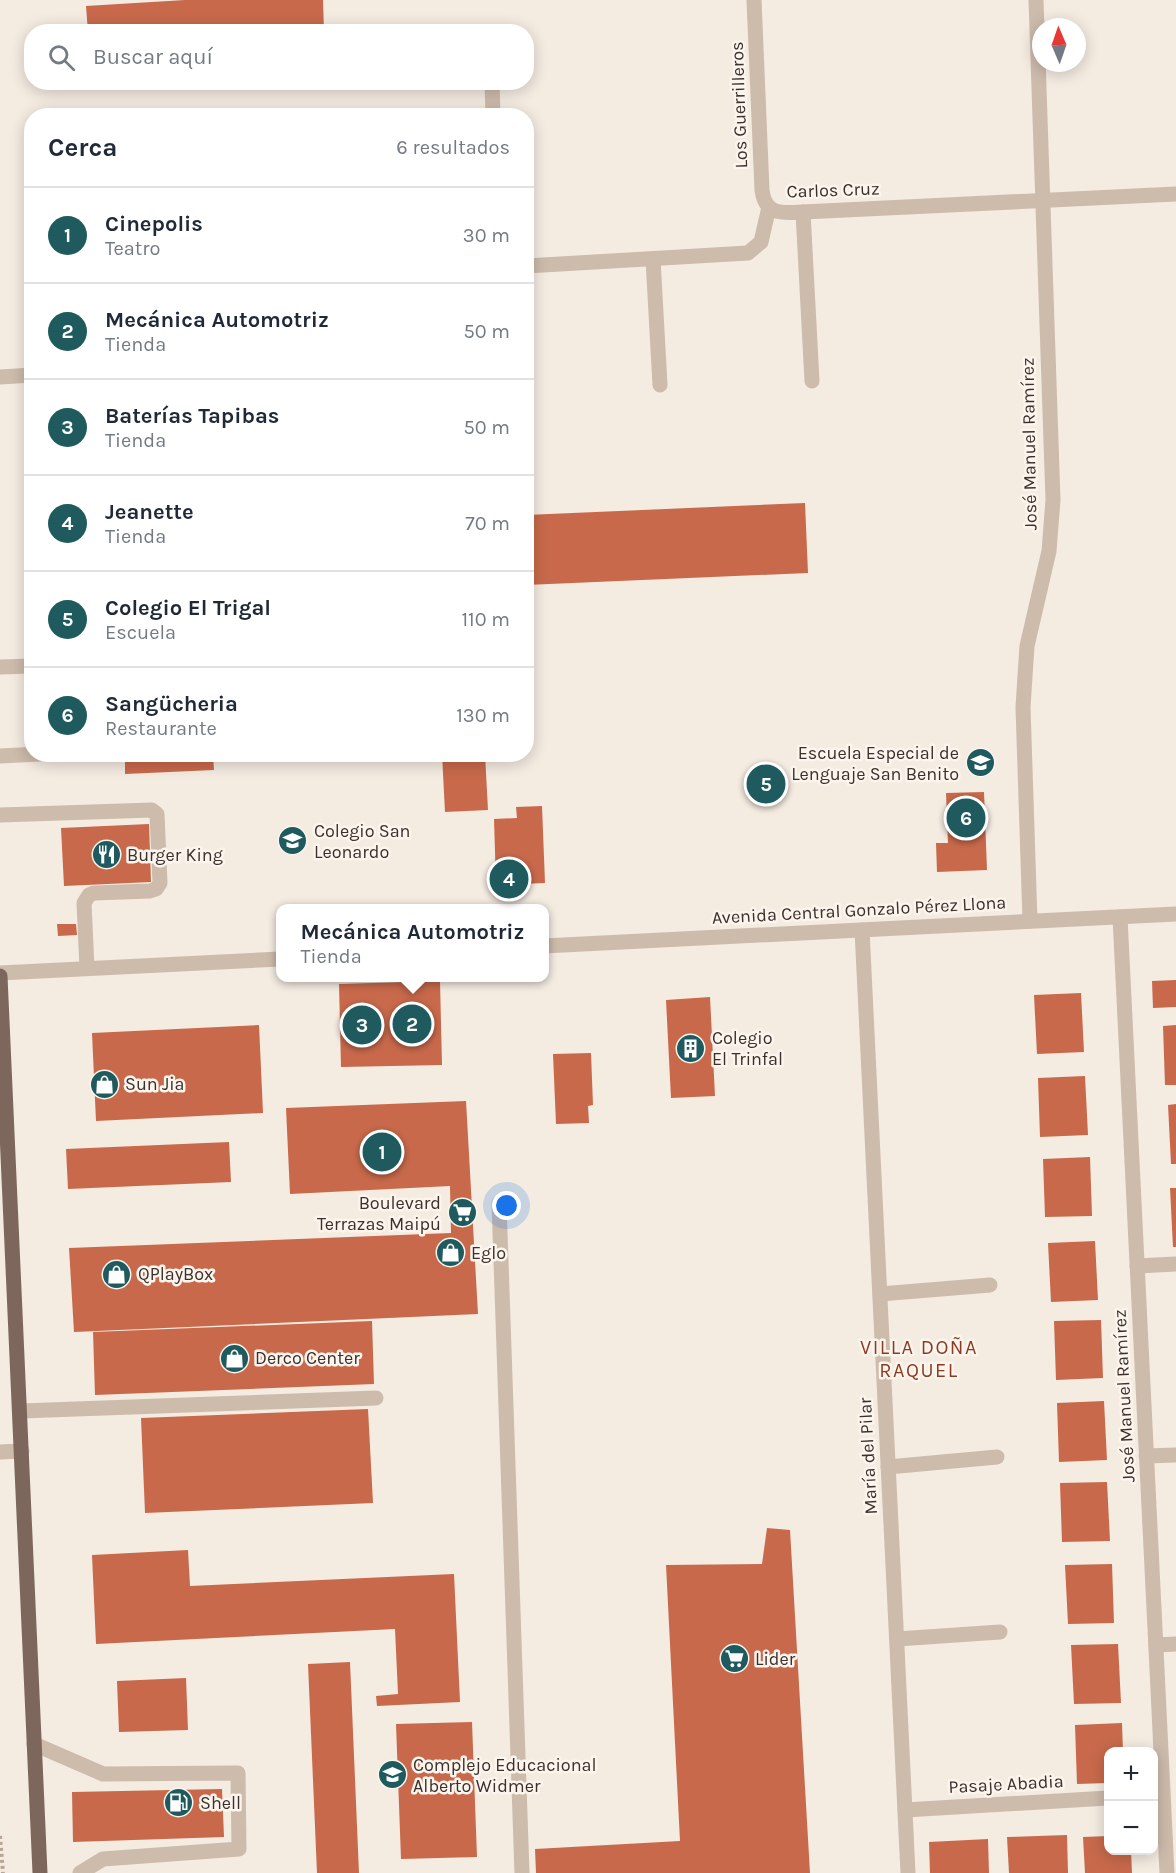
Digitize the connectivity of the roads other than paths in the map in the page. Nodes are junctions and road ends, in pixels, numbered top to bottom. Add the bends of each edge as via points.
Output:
1 (754, 0) edge
2 (1036, 0) edge
3 (492, 90) edge
4 (493, 108) edge
5 (1176, 194) edge
6 (1041, 199) junction
7 (769, 207) junction
8 (803, 212) junction
9 (653, 259) junction
10 (534, 266) edge
11 (24, 376) edge
12 (0, 377) edge
13 (812, 381) dead end
14 (660, 385) dead end
15 (24, 666) edge
16 (0, 667) edge
17 (24, 755) edge
18 (0, 756) edge
19 (0, 815) edge
20 (1176, 914) edge
21 (1120, 917) junction
22 (1030, 921) junction
23 (862, 930) junction
24 (549, 946) edge
25 (276, 959) edge
26 (87, 968) junction
27 (0, 974) edge
28 (499, 1203) dead end
29 (1176, 1264) edge
30 (1137, 1266) junction
31 (990, 1285) dead end
32 (880, 1294) junction
33 (376, 1398) dead end
34 (21, 1411) junction
35 (22, 1451) junction
36 (0, 1452) edge
37 (1176, 1455) edge
38 (1146, 1456) junction
39 (997, 1457) dead end
40 (888, 1467) junction
41 (1000, 1632) dead end
42 (897, 1639) junction
43 (1176, 1644) edge
44 (1156, 1645) junction
45 (34, 1743) junction
46 (1157, 1747) edge
47 (1158, 1795) edge
48 (1104, 1798) edge
49 (905, 1810) junction
50 (1171, 1833) edge
51 (40, 1873) edge
52 (80, 1873) edge
53 (522, 1873) edge
54 (908, 1873) edge
55 (1167, 1873) edge

1 - 7 street, Los Guerrilleros via 762,190
2 - 6 street, José Manuel Ramírez
3 - 4 street
5 - 6 street, Carlos Cruz
6 - 8 street, Carlos Cruz
6 - 22 street, José Manuel Ramírez via 1053,500 1049,551 1024,677
7 - 8 street, Carlos Cruz via 784,213
7 - 9 street, Carlos Cruz via 761,242 748,254
8 - 13 street
9 - 10 street, Carlos Cruz
9 - 14 street
11 - 12 street
15 - 16 street
17 - 18 street
19 - 26 street via 152,810 157,814 160,883 150,891 89,895 84,903
20 - 21 street, Avenida Central Gonzalo Pérez Llona
21 - 22 street, Avenida Central Gonzalo Pérez Llona
21 - 30 street, José Manuel Ramírez
22 - 23 street, Avenida Central Gonzalo Pérez Llona
23 - 24 street, Avenida Central Gonzalo Pérez Llona
23 - 32 street, María del Pilar
25 - 26 street
26 - 27 street
27 - 34 main road
28 - 53 street
29 - 30 street
30 - 38 street, José Manuel Ramírez
31 - 32 street
32 - 40 street, María del Pilar
33 - 34 street
34 - 35 main road
35 - 36 street
35 - 45 main road
37 - 38 street
38 - 44 street, José Manuel Ramírez
39 - 40 street
40 - 42 street, María del Pilar
41 - 42 street
42 - 49 street, María del Pilar
43 - 44 street
44 - 46 street, José Manuel Ramírez
45 - 51 main road
45 - 52 street via 103,1774 238,1773 239,1849 103,1859
47 - 50 street, José Manuel Ramírez
48 - 49 street, Pasaje Abadia
49 - 54 street, María del Pilar
50 - 55 street, José Manuel Ramírez

